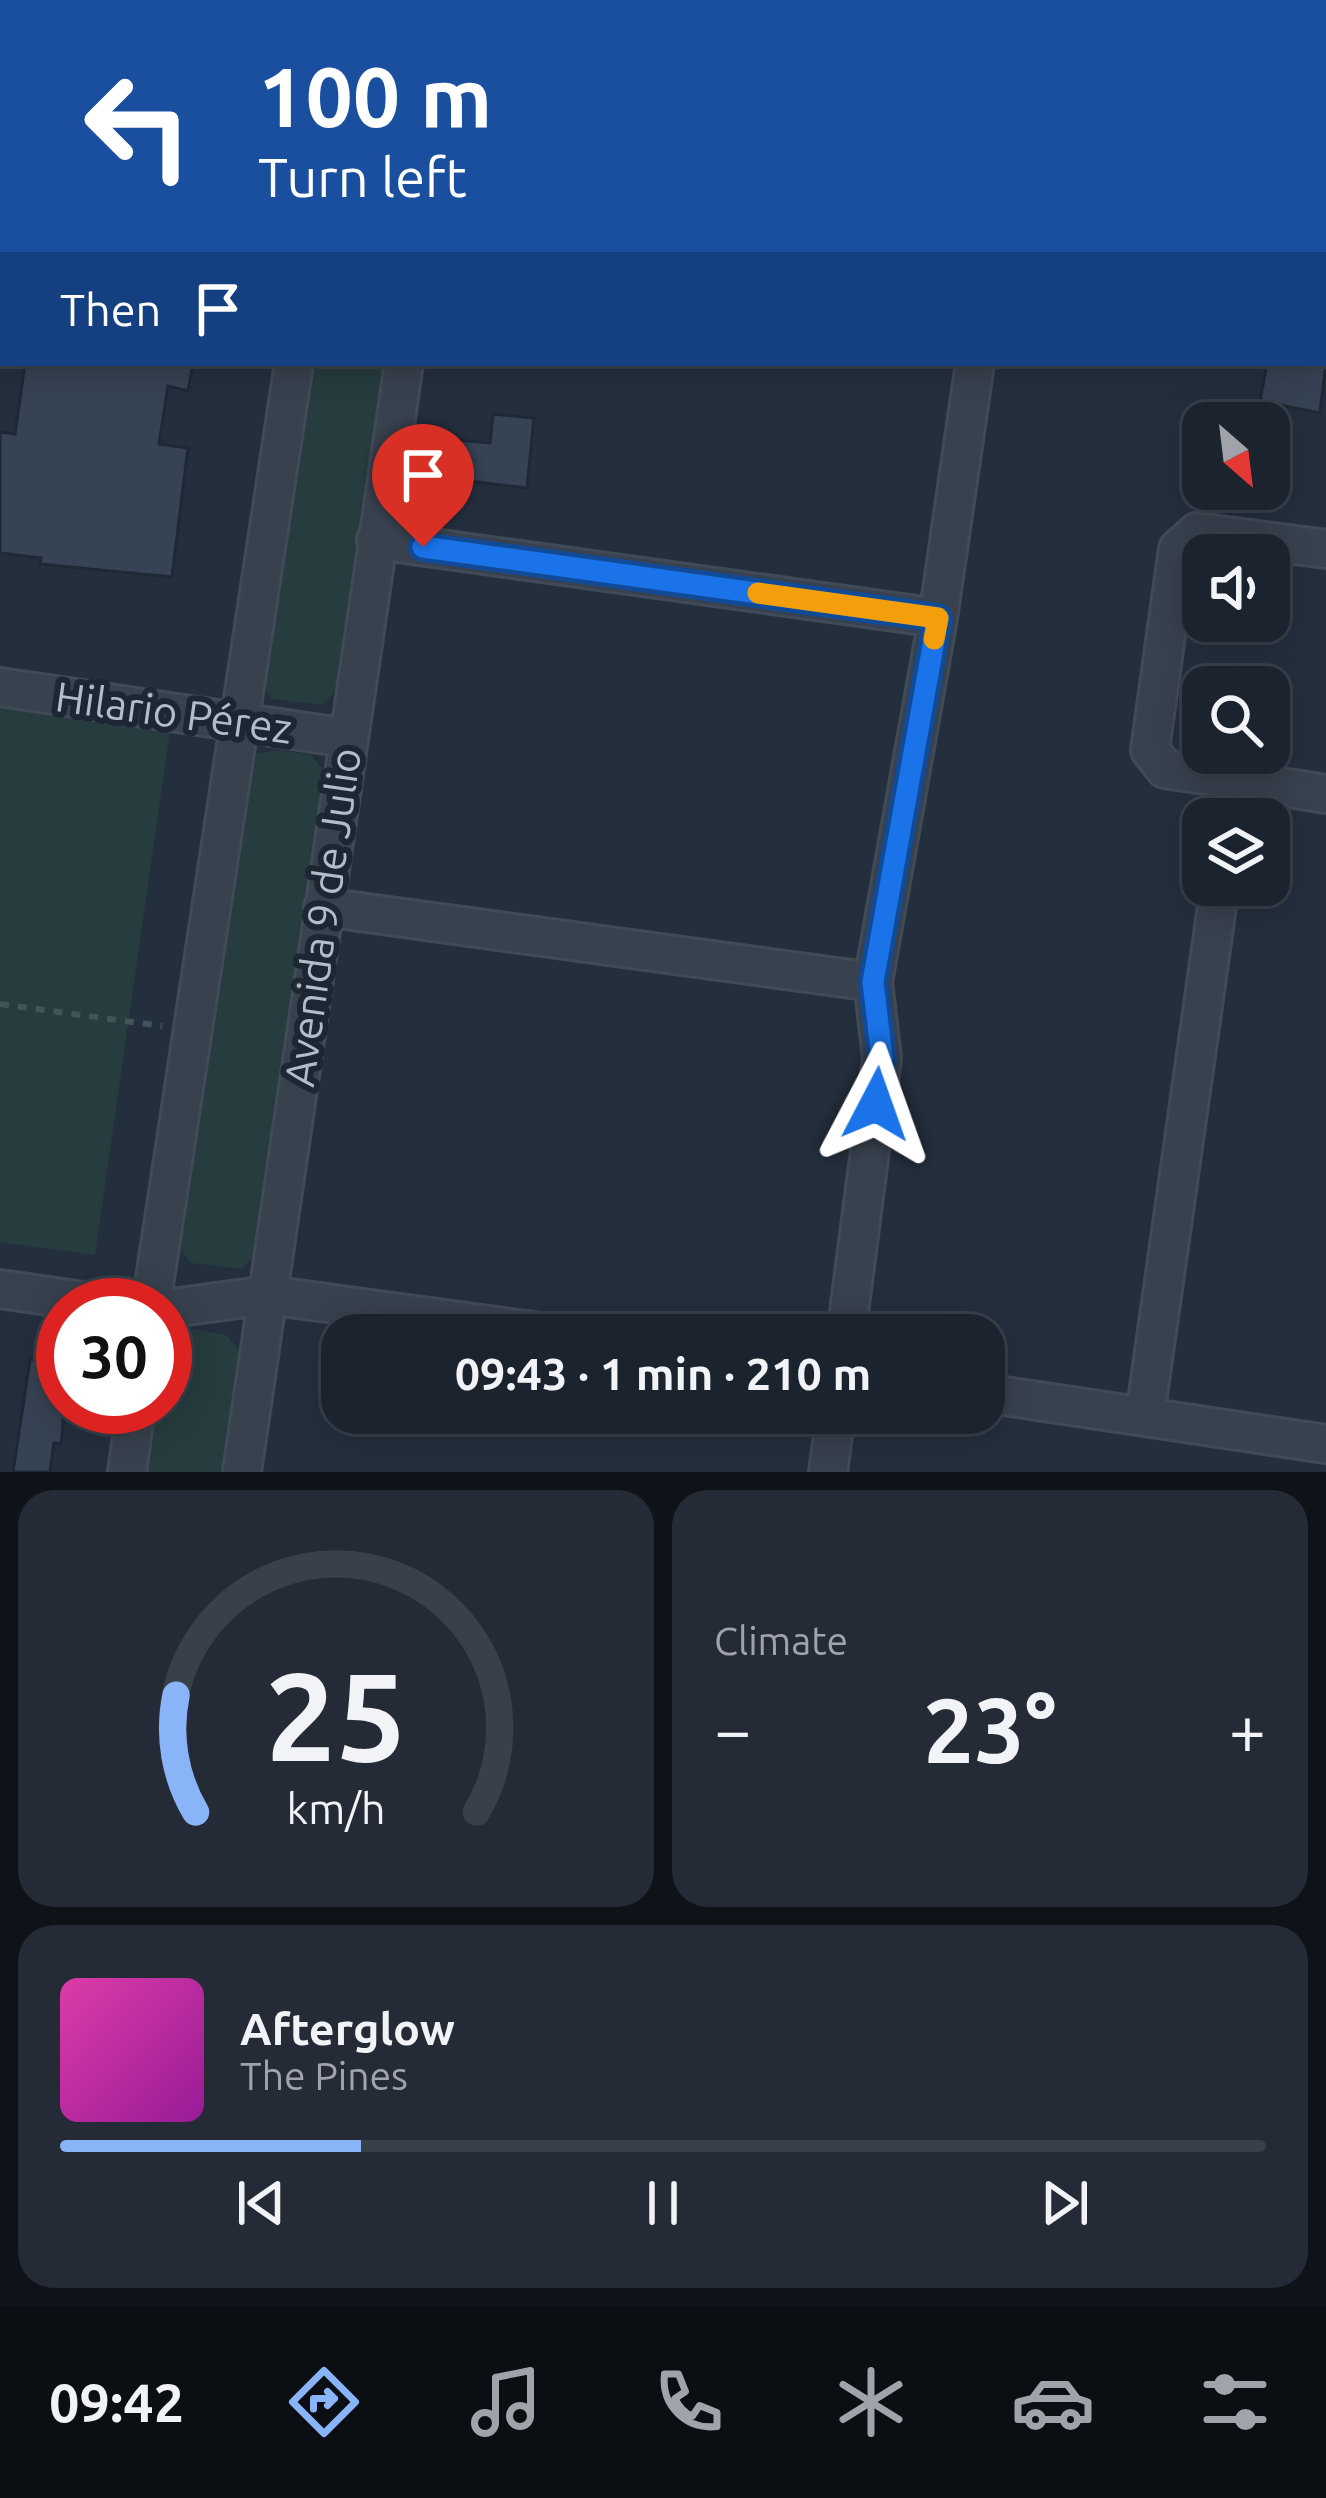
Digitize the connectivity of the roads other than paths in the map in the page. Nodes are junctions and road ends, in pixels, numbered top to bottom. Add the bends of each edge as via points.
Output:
1 (294, 366) edge
2 (404, 366) edge
3 (975, 366) edge
4 (376, 540) junction
5 (1326, 549) edge
6 (938, 618) junction
7 (0, 687) edge
8 (241, 722) junction
9 (347, 738) junction
10 (1234, 781) junction
11 (1326, 794) edge
12 (1232, 798) edge
13 (1217, 906) edge
14 (323, 907) junction
15 (873, 982) junction
16 (155, 1278) edge
17 (0, 1289) edge
18 (36, 1294) edge
19 (268, 1295) junction
20 (192, 1305) edge
21 (408, 1314) edge
22 (849, 1314) edge
23 (1005, 1396) edge
24 (1145, 1416) junction
25 (132, 1434) edge
26 (833, 1434) edge
27 (1326, 1444) edge
28 (127, 1472) edge
29 (242, 1472) edge
30 (828, 1472) edge

1 - 8 street
2 - 4 street, Avenida 9 de Julio
3 - 6 street
4 - 6 street
4 - 9 street, Avenida 9 de Julio
5 - 10 street via 1197,532 1178,549 1150,750 1165,769
6 - 15 street
7 - 8 street, Hilario Pérez
8 - 9 street, Hilario Pérez
8 - 16 street
9 - 14 street, Avenida 9 de Julio
10 - 11 street
10 - 12 street
13 - 24 street
14 - 15 street
14 - 19 street, Avenida 9 de Julio
15 - 22 street via 882,1058
17 - 18 street
19 - 20 street
19 - 21 street
19 - 29 street, Avenida 9 de Julio
23 - 24 street
24 - 27 street
25 - 28 street
26 - 30 street

